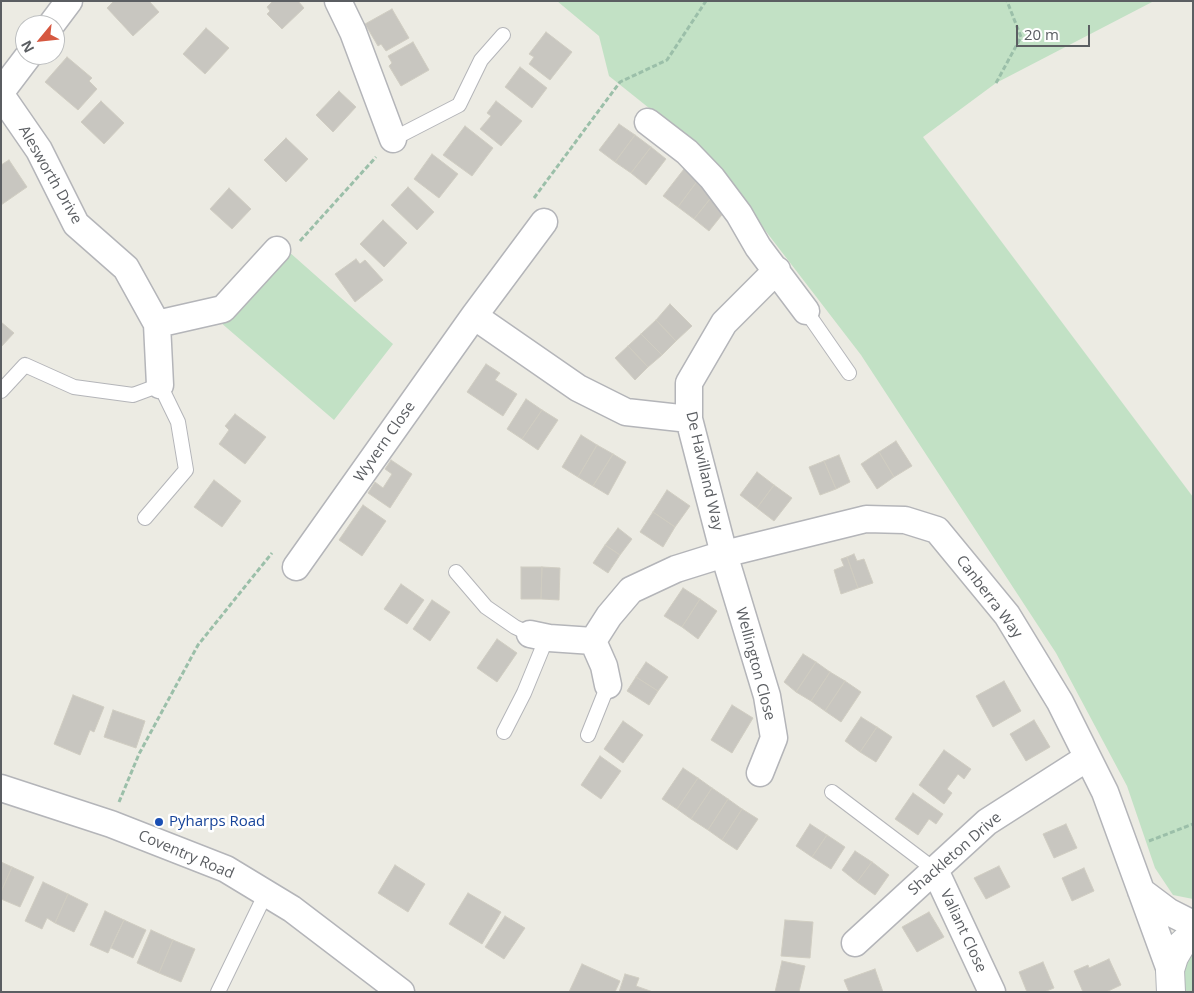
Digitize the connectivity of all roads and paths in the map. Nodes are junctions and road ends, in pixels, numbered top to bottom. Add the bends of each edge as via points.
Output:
1 (69, 1) edge
2 (338, 1) edge
3 (1007, 1) edge
4 (58, 15) edge
5 (503, 35) dead end
6 (22, 65) edge
7 (996, 83) dead end
8 (1, 93) edge
9 (648, 122) dead end
10 (393, 139) junction
11 (544, 222) dead end
12 (277, 250) joint
13 (777, 270) junction
14 (806, 311) joint
15 (474, 316) junction
16 (157, 324) junction
17 (849, 373) dead end
18 (160, 386) junction
19 (1, 391) edge
20 (689, 419) junction
21 (145, 518) dead end
22 (724, 554) junction
23 (296, 567) dead end
24 (456, 572) dead end
25 (539, 636) junction
26 (593, 641) junction
27 (608, 685) joint
28 (504, 732) dead end
29 (588, 735) dead end
30 (1087, 758) junction
31 (760, 773) dead end
32 (1, 788) edge
33 (832, 792) dead end
34 (1193, 824) edge
35 (1127, 851) junction
36 (935, 870) junction
37 (1142, 891) junction
38 (266, 893) junction
39 (1193, 924) edge
40 (1193, 934) edge
41 (855, 943) dead end
42 (1170, 986) edge
43 (218, 992) edge
44 (401, 992) edge
45 (992, 992) edge

1 - 4 street
2 - 10 street
3 - 7 path via 1021,36
5 - 10 lane via 482,60 459,105
6 - 8 street
8 - 16 street, Alesworth Drive via 39,150 76,224 126,268
9 - 13 street via 687,152 712,178
10 - 12 path via 296,245
11 - 15 street, Wyvern Close
12 - 16 street via 223,309
13 - 14 street
13 - 20 street, De Havilland Way via 724,323 689,383
14 - 17 lane
15 - 20 street via 578,388 626,412
15 - 23 street, Wyvern Close
16 - 18 street
18 - 19 lane via 132,395 74,387 25,366
18 - 21 lane via 178,422 186,470
20 - 22 street, De Havilland Way
22 - 26 street, Canberra Way via 631,590
22 - 30 street, Canberra Way via 866,519 905,520 937,530 1007,615 1060,702
22 - 31 street, Wellington Close via 766,696 774,738
24 - 25 lane via 486,607 516,628
25 - 26 street
25 - 28 lane via 524,693
26 - 27 street
27 - 29 lane
30 - 35 street, Canberra Way via 1105,792
30 - 36 street, Shackleton Drive via 987,822
32 - 38 street, Coventry Road via 111,824 226,869
33 - 36 lane
34 - 35 path
35 - 37 street, Canberra Way
36 - 41 street, Shackleton Drive
36 - 45 street, Valiant Close
37 - 39 street via 1169,912
37 - 42 street, Canberra Way
38 - 43 lane
38 - 44 street, Coventry Road
40 - 42 main road via 1174,957

